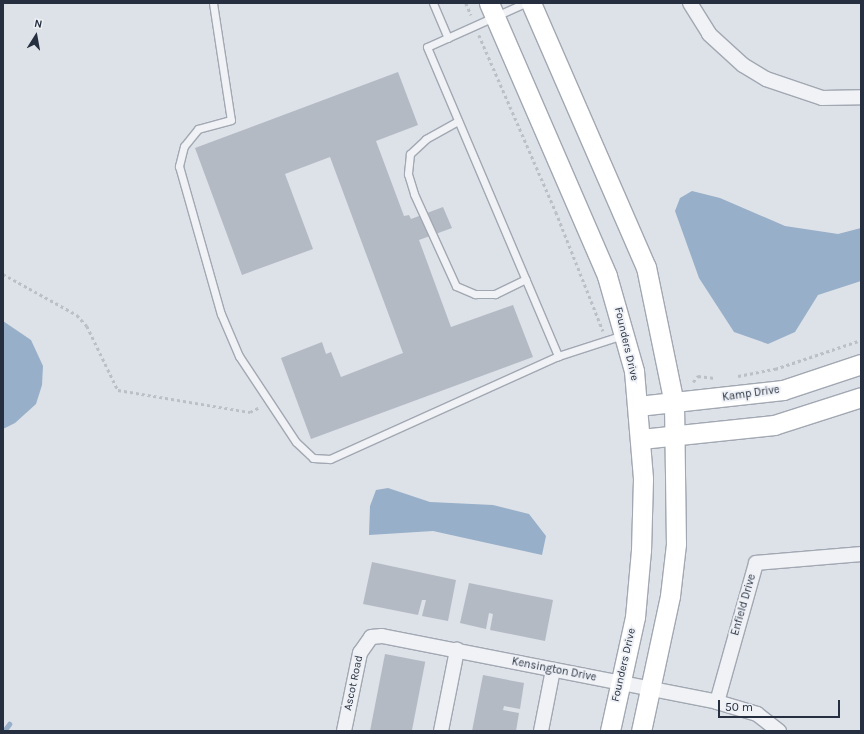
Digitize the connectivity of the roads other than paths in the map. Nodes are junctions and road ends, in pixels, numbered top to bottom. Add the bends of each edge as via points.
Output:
1 (213, 3) edge
2 (433, 3) edge
3 (525, 3) edge
4 (531, 3) edge
5 (690, 3) edge
6 (492, 10) edge
7 (448, 38) junction
8 (861, 97) edge
9 (458, 121) junction
10 (526, 279) junction
11 (625, 334) junction
12 (558, 356) junction
13 (861, 364) edge
14 (861, 397) edge
15 (674, 403) junction
16 (638, 406) junction
17 (675, 437) junction
18 (641, 439) junction
19 (861, 554) edge
20 (370, 637) joint
21 (457, 650) junction
22 (553, 670) junction
23 (620, 682) junction
24 (650, 689) junction
25 (717, 702) junction
26 (344, 731) edge
27 (441, 731) edge
28 (541, 731) edge
29 (610, 731) edge
30 (641, 731) edge
31 (779, 731) edge

1 - 12 lane via 231,120 198,129 184,146 179,166 221,314 239,356 296,442 313,458 330,459
2 - 7 lane
3 - 6 lane
4 - 15 main road via 646,267
5 - 8 street via 709,34 742,65 766,80 822,98
6 - 7 lane via 475,25
6 - 11 main road, Founders Drive via 607,276
7 - 9 lane via 427,47
9 - 10 lane
9 - 10 lane via 426,139 410,154 408,174 414,194 456,286 474,294 495,294
10 - 12 lane
11 - 12 lane
11 - 16 main road, Founders Drive via 634,370
13 - 15 main road, Kamp Drive via 783,390
14 - 17 main road via 774,425
15 - 16 main road, Kamp Drive
15 - 17 main road
16 - 18 main road, Founders Drive
17 - 18 main road
17 - 24 main road via 676,544 670,596
18 - 23 main road, Founders Drive via 643,479 639,587
19 - 25 street, Enfield Drive via 756,563
20 - 21 street, Kensington Drive via 382,636
20 - 26 street, Ascot Road via 360,653
21 - 22 street, Kensington Drive
21 - 27 street
22 - 23 street, Kensington Drive
22 - 28 street
23 - 24 street, Kensington Drive
23 - 29 main road, Founders Drive
24 - 25 street, Kensington Drive
24 - 30 main road
25 - 31 street, Kensington Drive via 757,714

